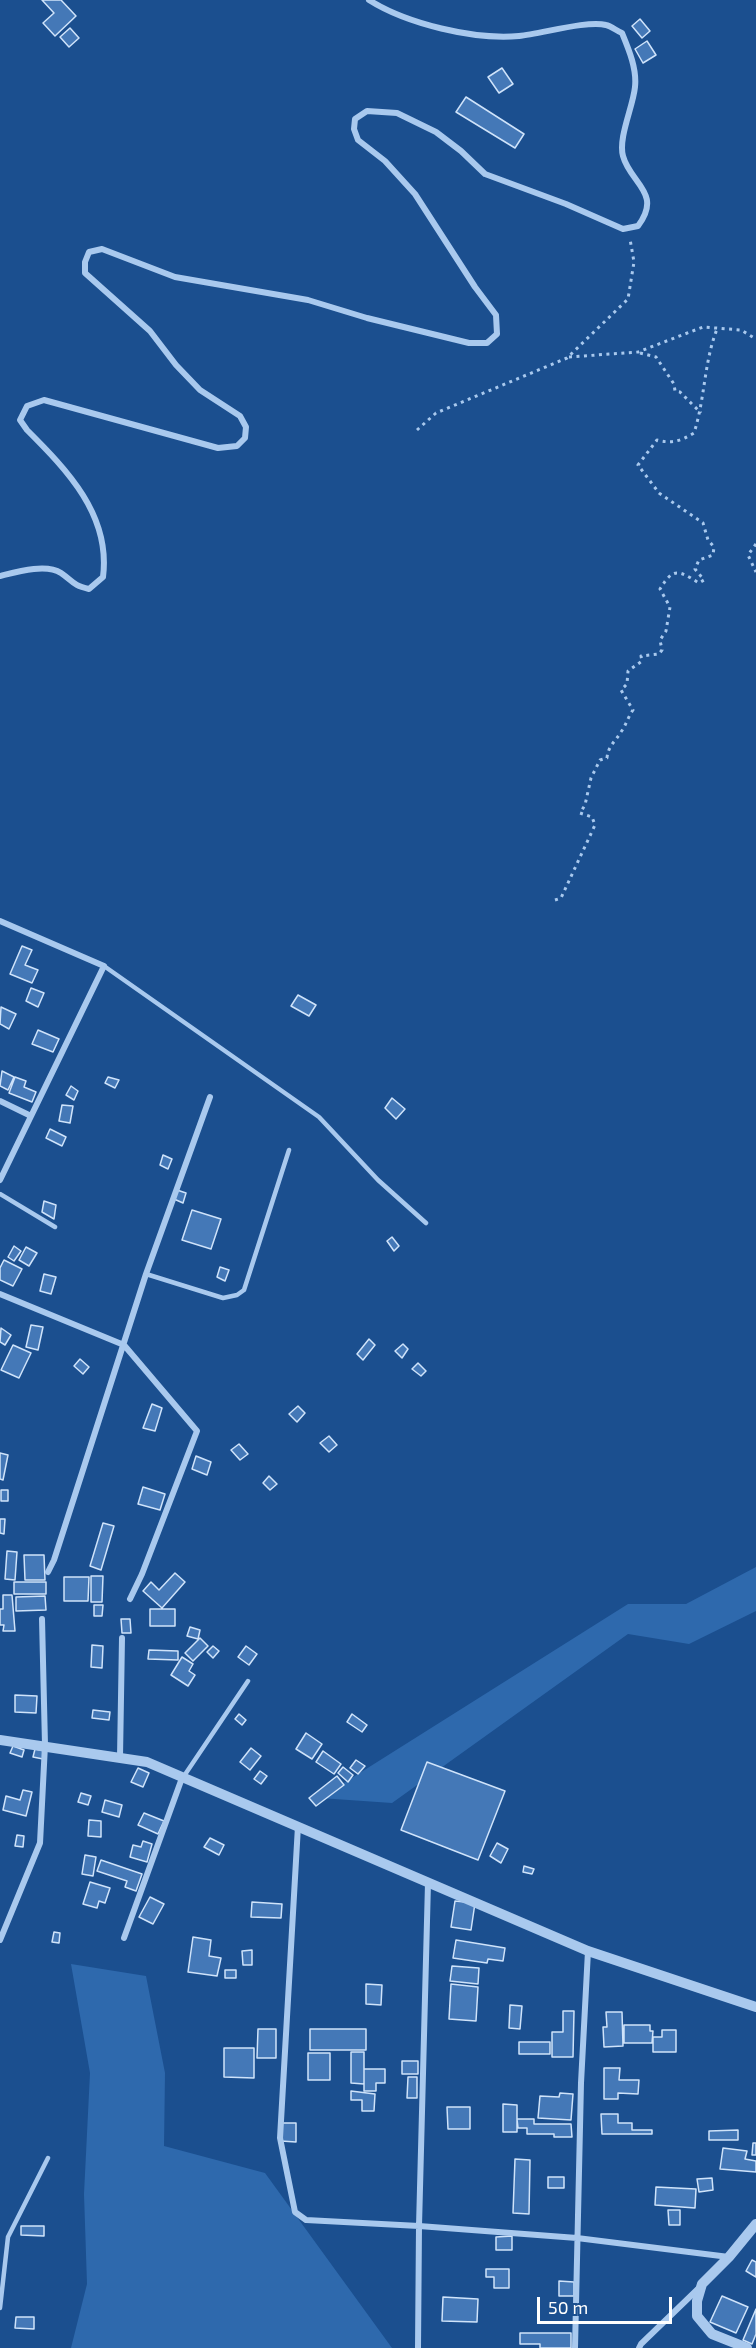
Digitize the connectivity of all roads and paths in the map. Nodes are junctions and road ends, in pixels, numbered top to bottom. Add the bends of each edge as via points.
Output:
1 (369, 0) edge
2 (628, 228) junction
3 (717, 329) junction
4 (756, 339) edge
5 (638, 352) junction
6 (567, 358) junction
7 (701, 413) junction
8 (417, 430) dead end
9 (756, 544) edge
10 (756, 572) edge
11 (0, 576) edge
12 (555, 900) dead end
13 (0, 921) edge
14 (104, 966) junction
15 (210, 1097) dead end
16 (0, 1101) edge
17 (32, 1116) junction
18 (289, 1150) dead end
19 (0, 1180) edge
20 (0, 1194) edge
21 (426, 1222) dead end
22 (55, 1227) dead end
23 (146, 1274) junction
24 (0, 1294) edge
25 (124, 1345) junction
26 (48, 1572) dead end
27 (130, 1599) dead end
28 (42, 1619) dead end
29 (122, 1638) dead end
30 (248, 1681) dead end
31 (0, 1740) edge
32 (45, 1745) junction
33 (120, 1756) junction
34 (182, 1778) junction
35 (298, 1826) junction
36 (428, 1883) junction
37 (124, 1938) dead end
38 (0, 1940) edge
39 (588, 1951) junction
40 (756, 2007) edge
41 (48, 2158) dead end
42 (756, 2224) edge
43 (419, 2226) junction
44 (577, 2238) junction
45 (729, 2257) junction
46 (702, 2284) junction
47 (0, 2308) edge
48 (418, 2348) edge
49 (575, 2348) edge
50 (639, 2348) edge
51 (747, 2348) edge

1 - 2 street via 411,20 461,33 517,36 605,25 622,33 632,56 635,86 622,144 623,157 648,202 638,226
2 - 6 path via 634,262 628,299
2 - 11 street via 484,174 436,132 397,113 367,111 355,119 358,140 385,161 415,194 496,315 497,334 487,343 469,343 308,300 175,277 102,249 89,252 84,273 150,331 200,390 240,416 246,427 245,438 237,446 218,448 44,400 27,406 20,420 79,486 97,525 105,558 103,577 89,589 75,586 59,572 40,569
3 - 4 path via 741,330
3 - 5 path via 703,327
3 - 7 path via 709,348
5 - 6 path
5 - 7 path via 656,357 675,391
6 - 8 path via 436,413
7 - 12 path via 694,433 682,440 657,440 638,465 660,493 703,523 714,547 713,555 699,560 695,569 704,580 699,583 675,572 660,589 670,607 666,631 660,640 662,650 659,654 641,656 642,661 628,671 627,684 621,690 633,710 607,758 600,760 591,778 580,813 592,817 595,825 561,898
9 - 10 path via 748,555
13 - 14 street
14 - 17 street
14 - 21 lane via 319,1117 378,1180
15 - 23 street
16 - 17 street
17 - 19 street
18 - 23 lane via 244,1290 223,1298
20 - 22 lane
23 - 25 street
24 - 25 street
25 - 26 street
25 - 27 street via 197,1431
28 - 32 street
29 - 33 street
30 - 34 lane
31 - 32 street
32 - 33 street
32 - 38 street via 40,1843
33 - 34 street via 147,1762
34 - 35 street
34 - 37 street
35 - 36 street
35 - 43 street via 280,2138 295,2212 306,2220
36 - 39 street
36 - 43 street
39 - 40 street
39 - 44 street
41 - 47 lane via 8,2237
42 - 45 street
43 - 44 street
43 - 48 street
44 - 45 street
44 - 49 street
45 - 46 street
46 - 50 street
46 - 51 street via 697,2301 697,2316 702,2325 712,2334

